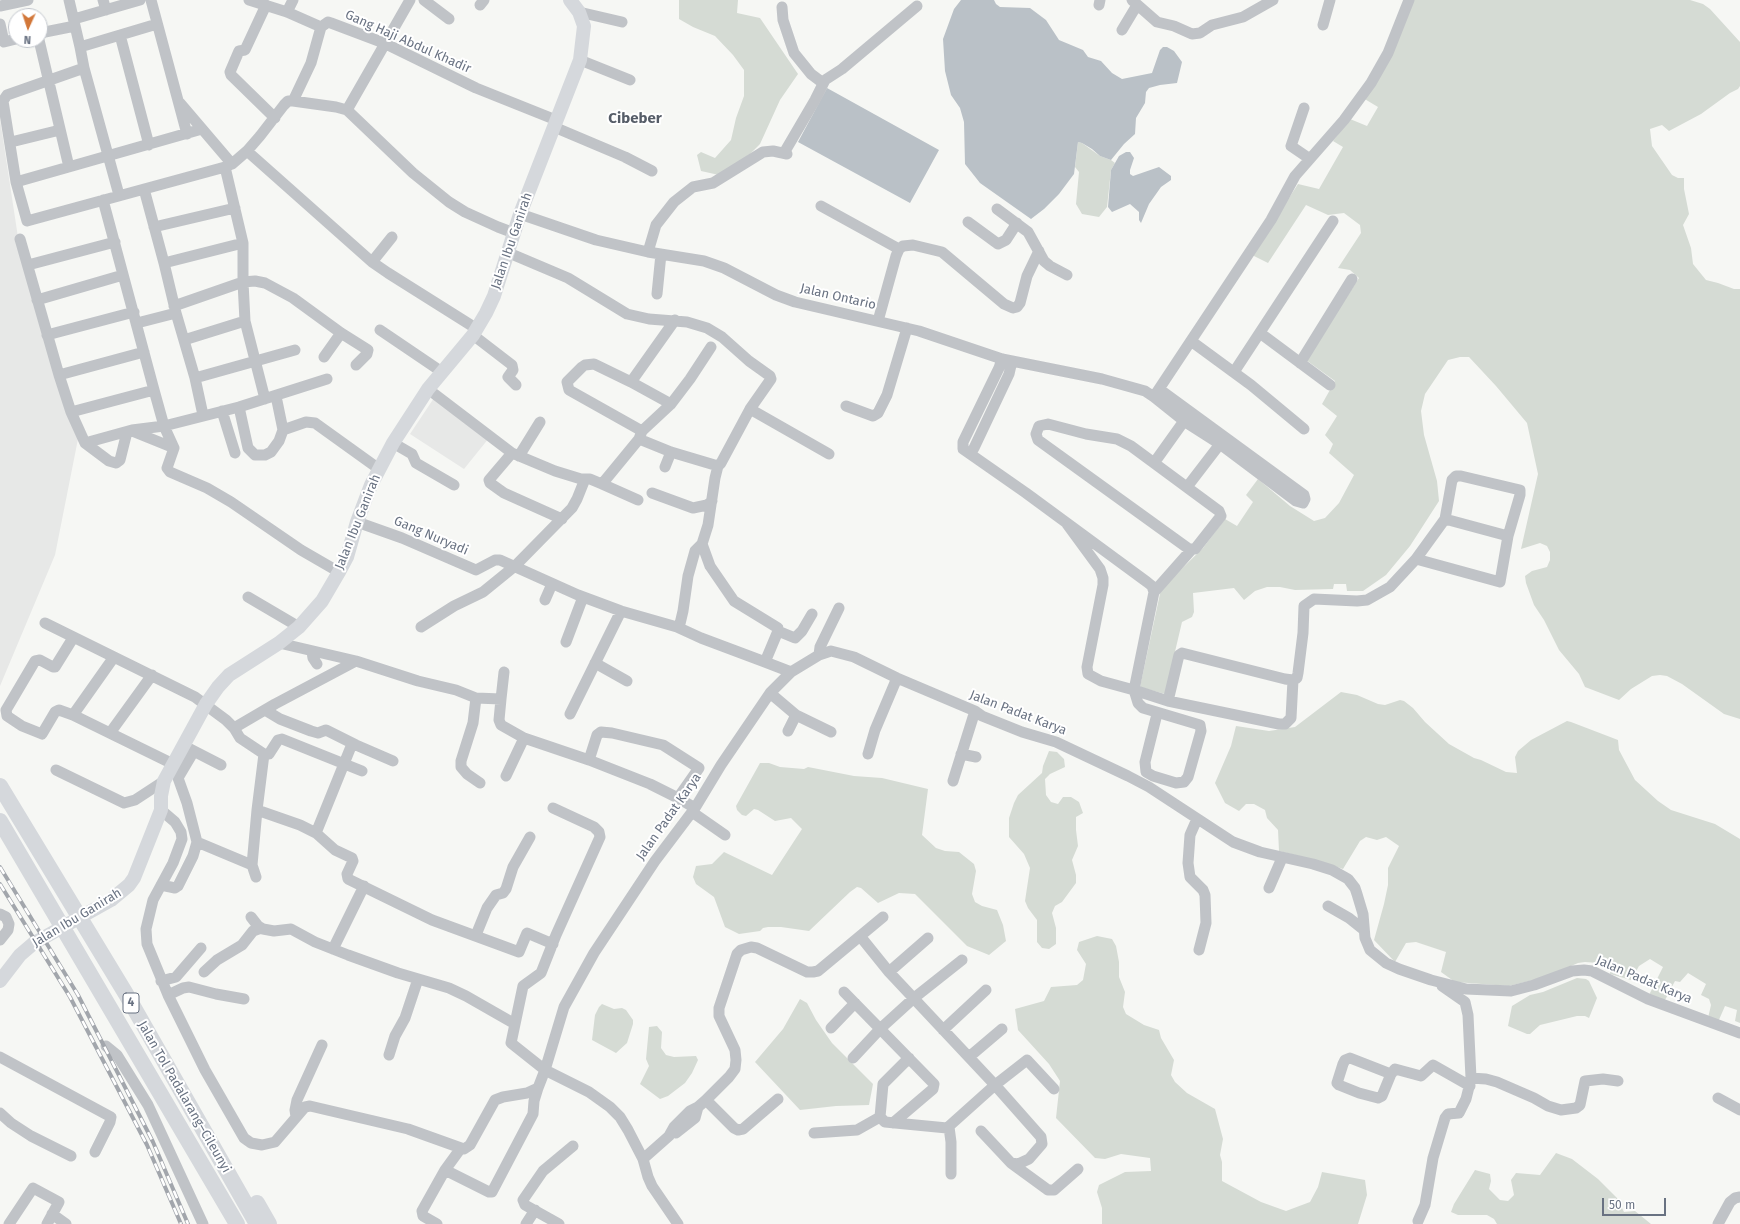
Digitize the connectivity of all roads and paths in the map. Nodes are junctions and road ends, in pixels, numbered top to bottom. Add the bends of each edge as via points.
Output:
1 (28, 0) edge
2 (69, 0) edge
3 (138, 0) edge
4 (151, 0) edge
5 (249, 0) edge
6 (293, 0) edge
7 (410, 0) edge
8 (424, 0) edge
9 (570, 0) edge
10 (1273, 0) edge
11 (1330, 0) edge
12 (1409, 0) edge
13 (1134, 2) edge
14 (104, 5) edge
15 (0, 6) edge
16 (266, 6) junction
17 (917, 6) dead end
18 (782, 7) dead end
19 (287, 12) junction
20 (579, 12) junction
21 (448, 19) dead end
22 (622, 22) dead end
23 (75, 23) junction
24 (0, 24) edge
25 (156, 24) junction
26 (1323, 25) dead end
27 (321, 27) junction
28 (1122, 30) dead end
29 (48, 31) edge
30 (120, 35) junction
31 (8, 41) edge
32 (384, 43) junction
33 (80, 47) junction
34 (42, 48) edge
35 (580, 60) junction
36 (84, 68) junction
37 (630, 80) dead end
38 (48, 81) junction
39 (823, 84) junction
40 (179, 101) junction
41 (293, 101) junction
42 (1304, 108) dead end
43 (347, 110) junction
44 (275, 118) junction
45 (555, 124) junction
46 (202, 129) junction
47 (60, 130) junction
48 (187, 134) junction
49 (11, 142) junction
50 (148, 145) junction
51 (247, 151) junction
52 (108, 156) junction
53 (1310, 159) junction
54 (229, 165) junction
55 (69, 167) junction
56 (652, 171) dead end
57 (16, 182) junction
58 (144, 189) junction
59 (119, 195) junction
60 (103, 200) junction
61 (821, 206) dead end
62 (235, 208) junction
63 (997, 208) dead end
64 (520, 214) junction
65 (1333, 221) dead end
66 (968, 222) dead end
67 (1017, 224) junction
68 (154, 227) junction
69 (514, 233) junction
70 (392, 237) dead end
71 (20, 239) dead end
72 (115, 242) junction
73 (243, 243) junction
74 (899, 249) junction
75 (1039, 251) junction
76 (648, 252) junction
77 (509, 253) junction
78 (661, 254) junction
79 (372, 262) junction
80 (164, 263) junction
81 (28, 265) junction
82 (124, 275) junction
83 (1067, 275) dead end
84 (1352, 279) dead end
85 (242, 282) junction
86 (656, 294) dead end
87 (37, 300) junction
88 (175, 309) junction
89 (135, 318) junction
90 (674, 320) junction
91 (245, 321) junction
92 (878, 321) junction
93 (907, 328) junction
94 (380, 330) dead end
95 (475, 332) junction
96 (341, 333) junction
97 (1260, 333) junction
98 (47, 335) junction
99 (184, 340) junction
100 (1191, 341) junction
101 (710, 347) dead end
102 (295, 350) dead end
103 (144, 352) junction
104 (324, 357) dead end
105 (1007, 360) junction
106 (256, 361) junction
107 (1300, 362) junction
108 (356, 365) dead end
109 (442, 372) junction
110 (1234, 372) junction
111 (59, 375) junction
112 (195, 378) junction
113 (327, 379) dead end
114 (631, 382) junction
115 (516, 385) dead end
116 (1330, 385) dead end
117 (428, 389) junction
118 (154, 390) junction
119 (1156, 393) junction
120 (276, 396) junction
121 (265, 399) junction
122 (671, 404) junction
123 (846, 406) dead end
124 (238, 407) junction
125 (750, 409) junction
126 (222, 411) junction
127 (71, 412) junction
128 (203, 415) junction
129 (1184, 421) junction
130 (540, 422) dead end
131 (164, 426) junction
132 (1304, 429) dead end
133 (283, 430) junction
134 (129, 431) junction
135 (640, 435) junction
136 (1223, 440) junction
137 (85, 443) junction
138 (393, 443) junction
139 (174, 448) junction
140 (671, 452) junction
141 (235, 453) dead end
142 (829, 454) dead end
143 (515, 455) junction
144 (1154, 463) junction
145 (718, 466) junction
146 (665, 467) dead end
147 (379, 469) junction
148 (585, 479) junction
149 (602, 484) junction
150 (454, 485) dead end
151 (1187, 488) junction
152 (652, 493) dead end
153 (638, 500) dead end
154 (712, 501) junction
155 (562, 519) junction
156 (1444, 519) junction
157 (357, 522) junction
158 (1067, 524) junction
159 (1508, 536) junction
160 (702, 544) junction
161 (1192, 549) junction
162 (1416, 559) junction
163 (515, 566) junction
164 (339, 572) junction
165 (552, 584) junction
166 (1154, 592) junction
167 (248, 597) dead end
168 (583, 597) junction
169 (545, 600) dead end
170 (839, 608) dead end
171 (621, 611) junction
172 (812, 614) dead end
173 (45, 623) dead end
174 (299, 627) junction
175 (421, 627) dead end
176 (679, 628) junction
177 (778, 631) junction
178 (74, 638) junction
179 (566, 642) dead end
180 (279, 643) junction
181 (312, 652) junction
182 (819, 655) junction
183 (114, 657) junction
184 (356, 661) junction
185 (765, 662) junction
186 (595, 663) junction
187 (318, 664) dead end
188 (504, 672) dead end
189 (791, 672) junction
190 (152, 675) junction
191 (897, 678) junction
192 (1293, 680) junction
193 (627, 681) dead end
194 (1134, 690) junction
195 (770, 694) junction
196 (476, 698) junction
197 (501, 699) junction
198 (1168, 701) junction
199 (206, 704) junction
200 (265, 710) junction
201 (975, 711) junction
202 (570, 714) dead end
203 (1157, 714) junction
204 (73, 715) junction
205 (796, 715) junction
206 (234, 728) junction
207 (788, 730) dead end
208 (832, 732) dead end
209 (110, 733) junction
210 (524, 738) junction
211 (352, 744) junction
212 (189, 749) junction
213 (264, 754) junction
214 (868, 754) dead end
215 (961, 754) junction
216 (976, 757) dead end
217 (589, 760) junction
218 (393, 761) dead end
219 (173, 764) junction
220 (221, 764) dead end
221 (344, 764) junction
222 (699, 768) junction
223 (56, 770) dead end
224 (362, 771) dead end
225 (506, 776) dead end
226 (713, 777) junction
227 (178, 778) junction
228 (164, 781) junction
229 (953, 781) dead end
230 (480, 783) dead end
231 (0, 786) edge
232 (678, 798) junction
233 (553, 808) dead end
234 (161, 810) junction
235 (257, 810) junction
236 (693, 810) junction
237 (1197, 818) junction
238 (0, 821) edge
239 (316, 833) junction
240 (725, 836) dead end
241 (530, 837) dead end
242 (197, 842) junction
243 (1282, 858) junction
244 (252, 865) junction
245 (256, 877) dead end
246 (161, 885) junction
247 (364, 886) junction
248 (1269, 888) dead end
249 (1328, 906) dead end
250 (0, 914) edge
251 (252, 917) dead end
252 (883, 917) dead end
253 (261, 928) junction
254 (1364, 930) junction
255 (476, 935) junction
256 (860, 936) junction
257 (928, 938) dead end
258 (0, 940) edge
259 (553, 944) junction
260 (201, 948) dead end
261 (333, 949) junction
262 (1199, 950) dead end
263 (962, 960) dead end
264 (204, 972) dead end
265 (889, 972) junction
266 (418, 979) junction
267 (1431, 980) junction
268 (0, 981) edge
269 (161, 981) junction
270 (986, 990) dead end
271 (844, 992) dead end
272 (168, 995) junction
273 (914, 998) junction
274 (244, 999) dead end
275 (856, 1003) junction
276 (515, 1024) junction
277 (831, 1028) dead end
278 (881, 1028) junction
279 (1002, 1029) dead end
280 (943, 1030) junction
281 (1740, 1033) edge
282 (106, 1046) dead end
283 (322, 1046) dead end
284 (389, 1055) dead end
285 (968, 1057) junction
286 (0, 1058) edge
287 (853, 1058) dead end
288 (909, 1058) junction
289 (545, 1070) junction
290 (1391, 1074) junction
291 (1618, 1081) dead end
292 (1471, 1082) junction
293 (995, 1085) junction
294 (538, 1088) junction
295 (1054, 1088) dead end
296 (778, 1098) dead end
297 (1718, 1098) dead end
298 (702, 1104) junction
299 (1740, 1110) edge
300 (0, 1113) edge
301 (296, 1117) junction
302 (880, 1117) junction
303 (893, 1123) junction
304 (948, 1127) junction
305 (204, 1131) junction
306 (981, 1131) dead end
307 (814, 1133) dead end
308 (573, 1146) dead end
309 (460, 1148) junction
310 (95, 1152) dead end
311 (71, 1156) dead end
312 (643, 1159) junction
313 (1011, 1163) junction
314 (1078, 1169) dead end
315 (446, 1170) junction
316 (951, 1174) dead end
317 (1740, 1197) edge
318 (535, 1210) junction
319 (50, 1219) edge
320 (1418, 1221) dead end
321 (9, 1224) edge
322 (66, 1224) edge
323 (203, 1224) edge
324 (237, 1224) edge
325 (257, 1224) edge
326 (269, 1224) edge
327 (437, 1224) edge
328 (526, 1224) edge
329 (559, 1224) edge
330 (678, 1224) edge
331 (1718, 1224) edge

1 - 15 street
2 - 23 street
3 - 14 street
4 - 25 street
5 - 16 street, Gang Haji Abdul Khadir
6 - 19 street
7 - 32 street
8 - 21 street
9 - 20 main road, Jalan Ibu Ganirah
10 - 13 street via 1242,17 1212,25 1200,33 1192,34 1157,22
11 - 26 street
12 - 53 street via 1388,54 1371,83 1344,120
13 - 28 street
14 - 23 street
16 - 19 street, Gang Haji Abdul Khadir
16 - 44 street via 245,50 239,51 230,72
17 - 39 street
18 - 39 street via 783,20 794,53
19 - 27 street, Gang Haji Abdul Khadir
20 - 22 street
20 - 35 main road, Jalan Ibu Ganirah via 584,26
23 - 29 street
23 - 33 street
24 - 31 street via 4,42
25 - 30 street
25 - 40 street
27 - 32 street, Gang Haji Abdul Khadir via 328,22 332,23
27 - 41 street via 311,63
30 - 33 street
30 - 50 street
32 - 43 street
32 - 45 street, Gang Haji Abdul Khadir
33 - 36 street
34 - 38 street
35 - 37 street
35 - 45 main road, Jalan Ibu Ganirah
36 - 38 street
36 - 52 street
38 - 47 street
38 - 49 street via 4,98
39 - 76 street via 786,154 763,152 713,183 693,187 674,202 656,225
40 - 46 street
40 - 48 street
41 - 43 street
41 - 44 street via 288,101
42 - 53 street via 1291,146
43 - 69 street via 413,173 449,202 498,228
44 - 51 street
45 - 56 street, Gang Haji Abdul Khadir
45 - 64 main road, Jalan Ibu Ganirah
46 - 48 street
46 - 54 street
47 - 49 street
47 - 55 street
48 - 50 street
49 - 57 street
50 - 52 street
51 - 54 street
51 - 79 street
52 - 55 street
52 - 59 street
53 - 100 street via 1289,185 1271,220
54 - 58 street
54 - 62 street
55 - 57 street
57 - 60 street via 27,221
58 - 59 street
58 - 68 street
59 - 60 street
60 - 72 street
61 - 74 street
62 - 68 street
62 - 73 street
63 - 67 street
64 - 69 main road, Jalan Ibu Ganirah
64 - 76 street, Jalan Ontario via 596,240
65 - 97 street
66 - 67 street via 998,244 1006,240
67 - 75 street via 1028,232
68 - 80 street
69 - 77 main road, Jalan Ibu Ganirah
70 - 79 street
71 - 81 street
72 - 81 street
72 - 82 street
73 - 80 street
73 - 85 street
74 - 75 street via 913,245 942,252 1004,304 1013,308 1020,303
74 - 92 street
75 - 83 street via 1044,261
76 - 78 street, Jalan Ontario
77 - 90 street via 568,278 627,314 649,319
77 - 95 main road, Jalan Ibu Ganirah via 494,296
78 - 86 street
78 - 92 street, Jalan Ontario via 704,261 724,268 795,302
79 - 95 street
80 - 88 street
81 - 87 street
82 - 87 street
82 - 89 street
84 - 107 street
85 - 88 street
85 - 91 street
85 - 96 street via 265,283 280,290
87 - 98 street
88 - 89 street
88 - 99 street
89 - 98 street
89 - 103 street
90 - 114 street
90 - 125 street via 707,328 770,376
91 - 99 street
91 - 106 street
92 - 93 street, Jalan Ontario
93 - 105 street, Jalan Ontario
93 - 123 street via 887,395 878,413 873,416
94 - 109 street
95 - 109 main road, Jalan Ibu Ganirah
95 - 115 street via 512,365 513,370 508,377
96 - 104 street
96 - 108 street via 368,350
97 - 107 street
97 - 110 street
98 - 111 street
99 - 112 street
100 - 110 street
100 - 119 street
101 - 122 street
102 - 106 street
103 - 111 street
103 - 118 street
105 - 119 street, Jalan Ontario
105 - 158 street via 999,368 963,442 963,449
106 - 112 street
106 - 121 street
107 - 116 street
109 - 117 main road, Jalan Ibu Ganirah
110 - 132 street
111 - 127 street
112 - 128 street
113 - 120 street
114 - 122 street
114 - 135 street via 594,364 585,365 566,382 571,392
117 - 138 main road, Jalan Ibu Ganirah
117 - 143 street
118 - 127 street
118 - 131 street
119 - 129 street
119 - 136 street via 1190,412
120 - 121 street
120 - 133 street
121 - 124 street
122 - 135 street
124 - 126 street
124 - 133 street via 248,448 256,455 271,452
125 - 142 street
125 - 145 street via 722,463
126 - 128 street
126 - 141 street
127 - 137 street
128 - 131 street
129 - 136 street
129 - 144 street
130 - 143 street
131 - 134 street
131 - 139 street
133 - 147 street via 306,422 315,422
134 - 137 street
134 - 137 street via 120,460 116,463 109,461
134 - 139 street
135 - 140 street
135 - 149 street
136 - 136 street via 1304,495 1303,503 1296,501
136 - 151 street
138 - 147 main road, Jalan Ibu Ganirah
138 - 150 street via 412,454 416,463
139 - 164 street via 167,468 170,472 231,502 301,550
140 - 145 street
140 - 146 street
143 - 148 street via 561,473
143 - 155 street via 489,480 490,483 504,493
144 - 151 street
144 - 161 street via 1117,439 1048,424 1039,426 1036,434 1038,440
145 - 154 street
147 - 157 main road, Jalan Ibu Ganirah
148 - 149 street
148 - 155 street via 574,504
149 - 153 street
151 - 161 street via 1220,511 1221,516 1195,549
152 - 154 street via 693,508
154 - 160 street
155 - 163 street
156 - 159 street
156 - 159 street via 1452,480 1456,476 1520,490
156 - 162 street
157 - 163 street, Gang Nuryadi via 402,538 473,569 478,570 497,559
157 - 164 main road, Jalan Ibu Ganirah via 347,557
158 - 166 street via 1148,582
158 - 194 street via 1100,569 1103,578 1087,667 1088,674 1101,681
159 - 162 street via 1500,582
160 - 176 street via 695,551 688,576
160 - 177 street via 710,566 734,601 763,617 778,628
161 - 166 street
162 - 192 street via 1390,587 1367,600 1314,599 1304,606 1298,673
163 - 165 street, Gang Nuryadi
163 - 175 street via 483,592 454,606
164 - 174 main road, Jalan Ibu Ganirah via 322,601
165 - 168 street, Gang Nuryadi
165 - 169 street
166 - 194 street
167 - 174 street
168 - 171 street, Gang Nuryadi
168 - 179 street
170 - 182 street via 820,647
171 - 176 street, Gang Nuryadi
171 - 186 street
172 - 177 street via 795,638
173 - 178 street
174 - 180 main road, Jalan Ibu Ganirah
176 - 185 street, Gang Nuryadi
177 - 185 street
178 - 183 street
178 - 204 street via 55,667 40,660 35,662 6,710 7,716 22,726 42,734 55,712 59,710
180 - 181 street
180 - 199 main road, Jalan Ibu Ganirah via 230,675
181 - 184 street
181 - 187 street
182 - 189 street, Jalan Padat Karya
182 - 191 street, Jalan Padat Karya via 831,651 844,653
183 - 190 street
183 - 204 street
184 - 196 street
184 - 200 street
185 - 189 street, Gang Nuryadi
186 - 193 street
186 - 202 street
188 - 197 street
189 - 195 street, Jalan Padat Karya
190 - 199 street
190 - 209 street
191 - 201 street, Jalan Padat Karya
191 - 214 street
192 - 198 street via 1182,653 1179,655
192 - 198 street via 1291,718 1285,724
194 - 198 street
194 - 203 street via 1140,707
195 - 205 street
195 - 226 street, Jalan Padat Karya
196 - 197 street
196 - 230 street via 473,723 461,767
197 - 210 street via 501,725
199 - 206 street
199 - 212 main road, Jalan Ibu Ganirah
200 - 206 street
200 - 211 street via 311,731 318,733 326,730
201 - 215 street
201 - 237 street, Jalan Padat Karya via 1022,732 1056,742 1128,776
203 - 203 street via 1200,725 1201,731 1184,782 1176,783 1146,772 1145,762
204 - 209 street
205 - 207 street
205 - 208 street
206 - 213 street via 240,738
209 - 219 street
210 - 217 street
210 - 225 street
211 - 218 street
211 - 221 street
212 - 219 main road, Jalan Ibu Ganirah
212 - 220 street
212 - 227 street
213 - 221 street via 269,754 278,740 282,739
213 - 235 street
215 - 216 street
215 - 229 street
217 - 222 street via 597,735 605,732 663,745
217 - 232 street
219 - 227 street
219 - 228 main road, Jalan Ibu Ganirah
221 - 224 street
221 - 239 street
222 - 226 street
222 - 232 street
223 - 228 street via 124,803 135,800
226 - 236 street, Jalan Padat Karya
227 - 242 street
228 - 234 main road, Jalan Ibu Ganirah
231 - 305 highway, Jalan Tol Padalarang–Cileunyi / 4 via 70,900
232 - 236 street
233 - 259 street via 594,827 600,837
234 - 246 street via 175,822 182,839
234 - 268 main road, Jalan Ibu Ganirah via 129,885 110,900 34,943 20,955
235 - 239 street
235 - 244 street
236 - 240 street
236 - 289 street, Jalan Padat Karya via 655,861 579,977 564,1006
237 - 243 street, Jalan Padat Karya via 1233,842
237 - 262 street via 1190,835 1188,863 1190,877 1205,895 1206,923
238 - 324 highway, Jalan Tol Padalarang–Cileunyi / 4
239 - 247 street via 335,850 353,859 347,878
241 - 255 street via 513,868 506,889 496,895 487,908
242 - 244 street
242 - 246 street via 178,886 175,888
243 - 248 street
243 - 254 street, Jalan Padat Karya via 1332,870 1348,879 1357,894 1363,914
244 - 245 street
246 - 269 street via 153,900 146,929 147,944
247 - 255 street via 432,920
247 - 261 street
249 - 254 street
250 - 258 street via 6,917 10,924
251 - 253 street
252 - 256 street
253 - 261 street via 274,931 291,929
253 - 264 street via 253,931 242,945 216,960
254 - 267 street, Jalan Padat Karya via 1370,950 1376,956 1399,969
255 - 259 street via 519,952 527,933
256 - 265 street
256 - 298 street via 818,971 813,972 807,972 751,947 737,954 719,1008 735,1050 735,1069
257 - 265 street
259 - 276 street via 542,974 523,986
260 - 269 street via 176,977
261 - 266 street
263 - 273 street
265 - 273 street
266 - 276 street via 449,988
266 - 284 street
267 - 281 street, Jalan Padat Karya via 1466,989 1511,991 1572,972 1592,971 1648,999
267 - 292 street via 1465,1002 1468,1015
269 - 272 street
270 - 280 street
271 - 275 street
272 - 274 street via 189,987
272 - 301 street via 244,1138 251,1143 262,1145 275,1142
273 - 278 street
273 - 280 street
275 - 277 street
275 - 278 street
276 - 289 street via 511,1043
278 - 287 street
278 - 288 street
279 - 285 street
280 - 285 street
282 - 323 street via 117,1055 148,1105
283 - 301 street via 297,1100
285 - 293 street
286 - 310 street via 110,1117
288 - 302 street via 883,1084
288 - 303 street via 934,1087
289 - 294 street, Jalan Padat Karya
289 - 312 street via 589,1092 610,1107 628,1130
290 - 290 street via 1382,1096 1378,1098 1337,1083 1345,1060 1350,1058
290 - 292 street via 1397,1069 1421,1076 1433,1065
291 - 292 street via 1585,1081 1580,1105 1562,1110 1497,1082 1486,1079
292 - 320 street via 1459,1113 1448,1114 1445,1118 1425,1205
293 - 295 street via 1027,1060
293 - 304 street
293 - 313 street via 1041,1137 1042,1144 1029,1160 1018,1164
294 - 309 street via 494,1100 473,1140 467,1148
294 - 315 street, Jalan Padat Karya via 533,1114 492,1192
296 - 298 street via 743,1129 738,1130
297 - 299 street
298 - 312 street via 694,1118 679,1132 669,1136
300 - 311 street via 32,1136
301 - 309 street via 305,1107 310,1106 408,1128
302 - 303 street via 885,1122
302 - 307 street via 857,1130
303 - 304 street
304 - 316 street via 951,1142
305 - 325 highway, Jalan Tol Padalarang–Cileunyi / 4
305 - 326 highway via 226,1152
306 - 313 street
308 - 318 street via 543,1171 526,1195 524,1203
309 - 315 street
312 - 330 street via 652,1186
313 - 314 street via 1048,1190 1054,1190
315 - 327 street via 422,1211 423,1216
317 - 331 street via 1730,1202
318 - 328 street
318 - 329 street
319 - 321 street via 59,1202 33,1188
319 - 322 street

